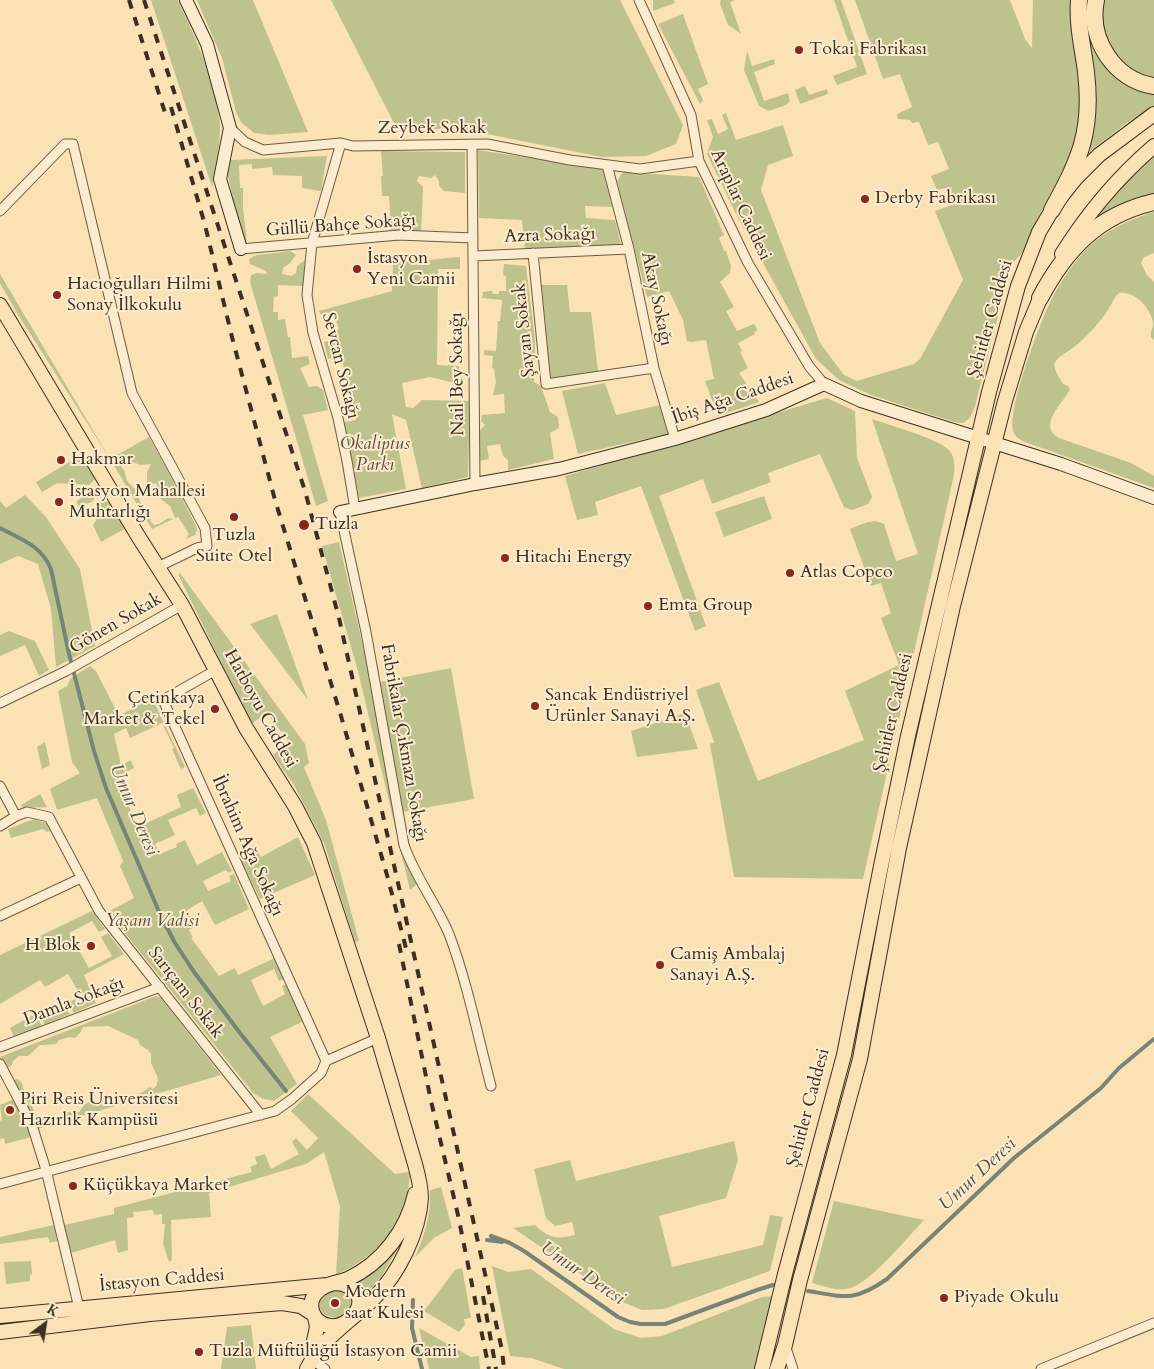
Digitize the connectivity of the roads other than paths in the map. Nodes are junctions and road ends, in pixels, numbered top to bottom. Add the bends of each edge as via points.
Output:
1 (186, 0) edge
2 (638, 0) edge
3 (1079, 0) edge
4 (1096, 0) edge
5 (1154, 86) edge
6 (1154, 114) edge
7 (230, 128) junction
8 (341, 144) junction
9 (472, 144) junction
10 (1154, 146) edge
11 (699, 162) junction
12 (607, 165) junction
13 (1154, 202) edge
14 (1052, 210) junction
15 (0, 211) edge
16 (473, 238) junction
17 (312, 243) junction
18 (241, 249) joint
19 (629, 249) junction
20 (533, 253) junction
21 (473, 256) junction
22 (1040, 298) junction
23 (0, 306) edge
24 (654, 368) junction
25 (824, 384) junction
26 (675, 438) junction
27 (978, 439) junction
28 (995, 444) junction
29 (475, 484) junction
30 (1154, 498) edge
31 (355, 509) junction
32 (340, 512) joint
33 (158, 567) junction
34 (182, 605) junction
35 (216, 670) junction
36 (0, 703) edge
37 (0, 786) edge
38 (16, 816) junction
39 (0, 826) edge
40 (81, 878) junction
41 (0, 916) edge
42 (160, 987) junction
43 (378, 1038) junction
44 (0, 1047) edge
45 (326, 1061) junction
46 (0, 1064) edge
47 (491, 1086) dead end
48 (261, 1115) junction
49 (415, 1164) junction
50 (46, 1170) junction
51 (0, 1184) edge
52 (331, 1284) junction
53 (79, 1308) junction
54 (314, 1315) junction
55 (0, 1316) edge
56 (349, 1319) junction
57 (1154, 1323) edge
58 (0, 1332) edge
59 (785, 1345) junction
60 (308, 1366) edge
61 (325, 1369) edge
62 (762, 1369) edge
63 (777, 1369) edge
64 (792, 1369) edge
65 (1041, 1369) edge

1 - 7 street via 207,44
2 - 11 street, Araplar Caddesi via 691,115
3 - 14 highway via 1079,26 1087,80 1087,126 1072,172
4 - 5 highway via 1095,27 1109,59 1136,81
6 - 14 main road, Şehitler Caddesi via 1099,155 1076,178
7 - 8 street, Zeybek Sokak via 245,142 263,150
7 - 18 street via 220,179
8 - 9 street, Zeybek Sokak
8 - 17 street, Sevcan Sokağı
9 - 12 street, Zeybek Sokak
9 - 16 street, Nail Bey Sokağı
10 - 22 main road, Şehitler Caddesi via 1119,179 1089,215 1063,253
11 - 12 street, Zeybek Sokak via 640,169
11 - 25 street, Araplar Caddesi via 748,263 809,366
12 - 19 street, Akay Sokağı
13 - 22 highway via 1119,214 1092,231 1063,260
14 - 27 main road, Şehitler Caddesi via 1034,244 1018,286
15 - 33 street via 65,144 73,144 132,393 205,528 207,546
16 - 17 street, Güllü Bahçe Sokağı via 399,235
16 - 21 street, Nail Bey Sokağı
17 - 18 street, Güllü Bahçe Sokağı
17 - 31 street, Sevcan Sokağı via 307,295 312,333 338,418
19 - 20 street, Azra Sokağı
19 - 24 street, Akay Sokağı
20 - 21 street, Azra Sokağı
20 - 24 street, Şayan Sokak via 546,384
21 - 29 street, Nail Bey Sokağı
22 - 28 main road, Şehitler Caddesi via 1013,372
23 - 33 main road, Hatboyu Caddesi
24 - 26 street, Akay Sokağı
25 - 26 street, İbiş Ağa Caddesi via 766,410
25 - 27 street via 861,401
26 - 29 street, İbiş Ağa Caddesi via 559,469
27 - 28 street
27 - 62 main road, Şehitler Caddesi via 894,800 844,1055 784,1274
28 - 30 street
28 - 59 main road, Şehitler Caddesi via 910,793 860,1059
29 - 31 street, İbiş Ağa Caddesi
31 - 32 street, İbiş Ağa Caddesi
32 - 47 street, Fabrikalar Çıkmazı Sokağı via 366,632 404,845 449,934
33 - 34 main road, Hatboyu Caddesi
34 - 35 main road, Hatboyu Caddesi
34 - 36 street, Gönen Sokak via 66,672
35 - 43 main road, Hatboyu Caddesi via 314,843
35 - 45 street, İbrahim Ağa Sokağı via 163,700
37 - 38 street
38 - 39 street
38 - 40 street, Sarıçam Sokak via 27,812 49,817
40 - 41 street
40 - 42 street, Sarıçam Sokak via 99,911
42 - 44 street, Damla Sokağı
42 - 48 street, Sarıçam Sokak
43 - 45 street
43 - 49 main road, Hatboyu Caddesi
45 - 48 street via 321,1073 292,1099 275,1111
46 - 50 street via 32,1126
48 - 50 street
49 - 52 main road, Hatboyu Caddesi via 414,1198 398,1234 370,1266
49 - 56 main road, Hatboyu Caddesi via 421,1198 410,1241 385,1285
50 - 51 street
50 - 53 street
52 - 53 main road, İstasyon Caddesi
52 - 54 main road, Hatboyu Caddesi via 313,1298 311,1308
52 - 56 main road, Hatboyu Caddesi via 346,1284 359,1295 359,1306
53 - 55 main road, İstasyon Caddesi
54 - 56 main road, Hatboyu Caddesi via 331,1326
54 - 58 main road, İstasyon Caddesi via 301,1306 282,1303 150,1314
54 - 60 main road via 317,1332
56 - 60 main road, Hatboyu Caddesi via 327,1339
57 - 65 street
59 - 63 main road, Şehitler Caddesi
59 - 64 street
60 - 61 street

